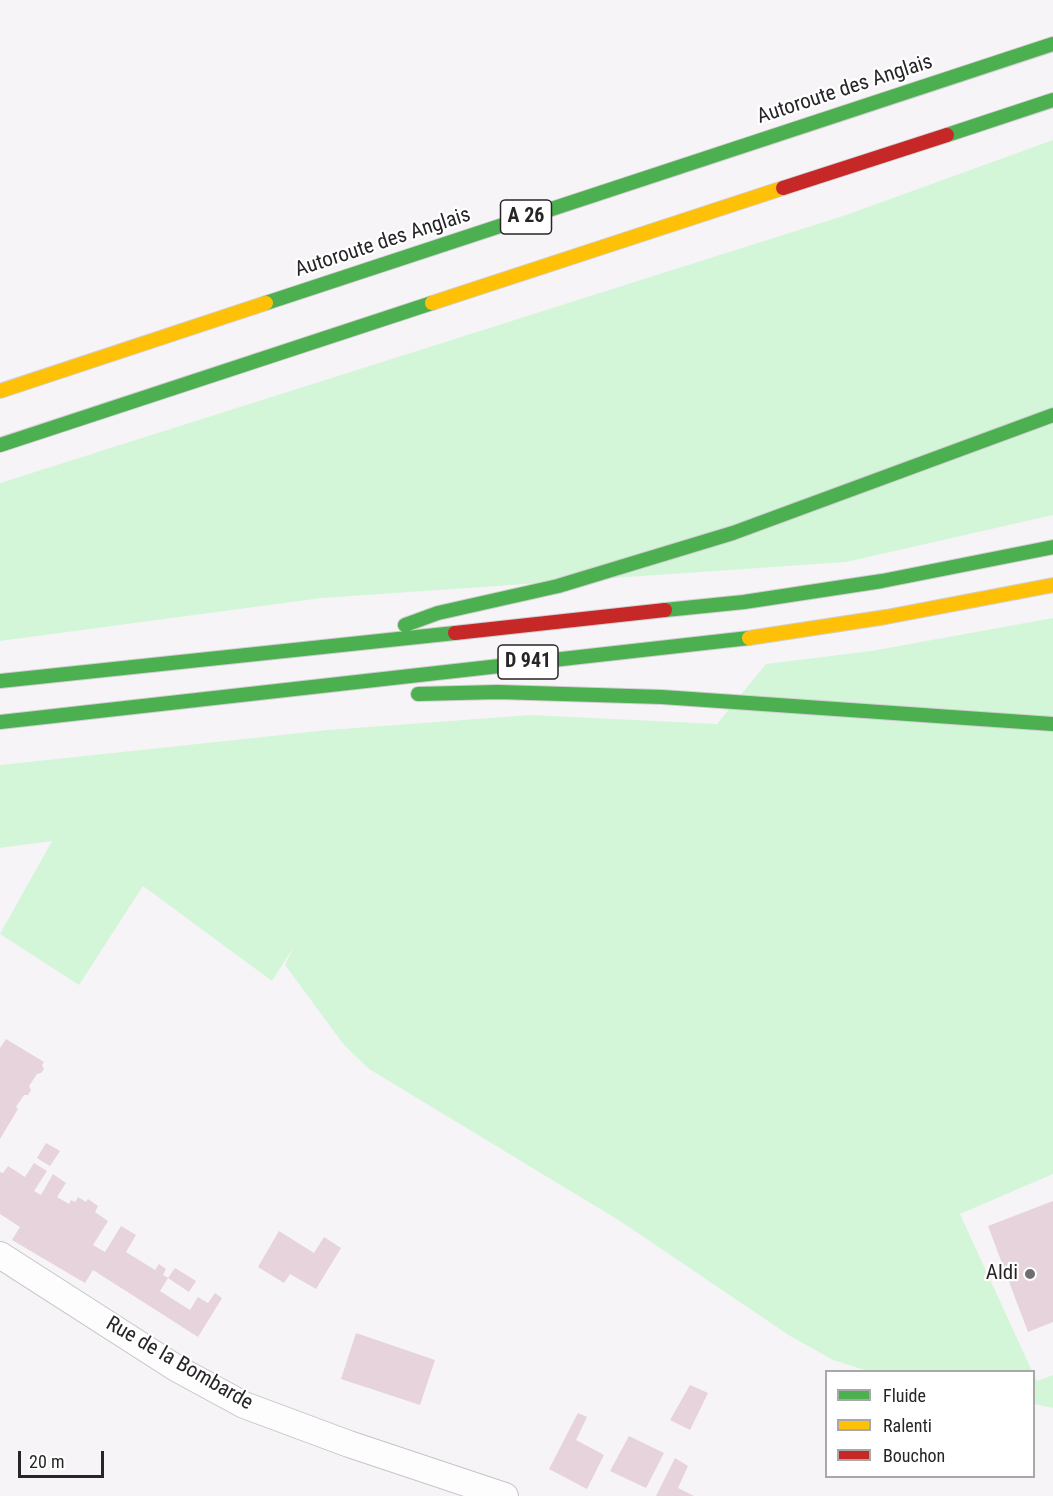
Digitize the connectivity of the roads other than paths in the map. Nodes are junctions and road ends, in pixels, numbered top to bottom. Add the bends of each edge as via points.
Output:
1 (1053, 44) edge
2 (1053, 100) edge
3 (0, 391) edge
4 (1053, 415) edge
5 (0, 445) edge
6 (1053, 547) edge
7 (1053, 585) edge
8 (348, 645) junction
9 (0, 681) edge
10 (354, 682) junction
11 (0, 722) edge
12 (1053, 724) edge
13 (0, 1255) edge
14 (505, 1496) edge

1 - 3 highway, Autoroute des Anglais / A 26
2 - 5 highway, A 26
4 - 8 highway, D 941 via 733,533 558,586 438,613
6 - 8 highway, D 941 via 882,581 744,602
7 - 10 highway, D 941 via 748,638
8 - 9 highway, D 941
10 - 11 highway, D 941
10 - 12 highway, D 941 via 421,694 662,697
13 - 14 street, Rue de la Bombarde via 176,1368 244,1405

